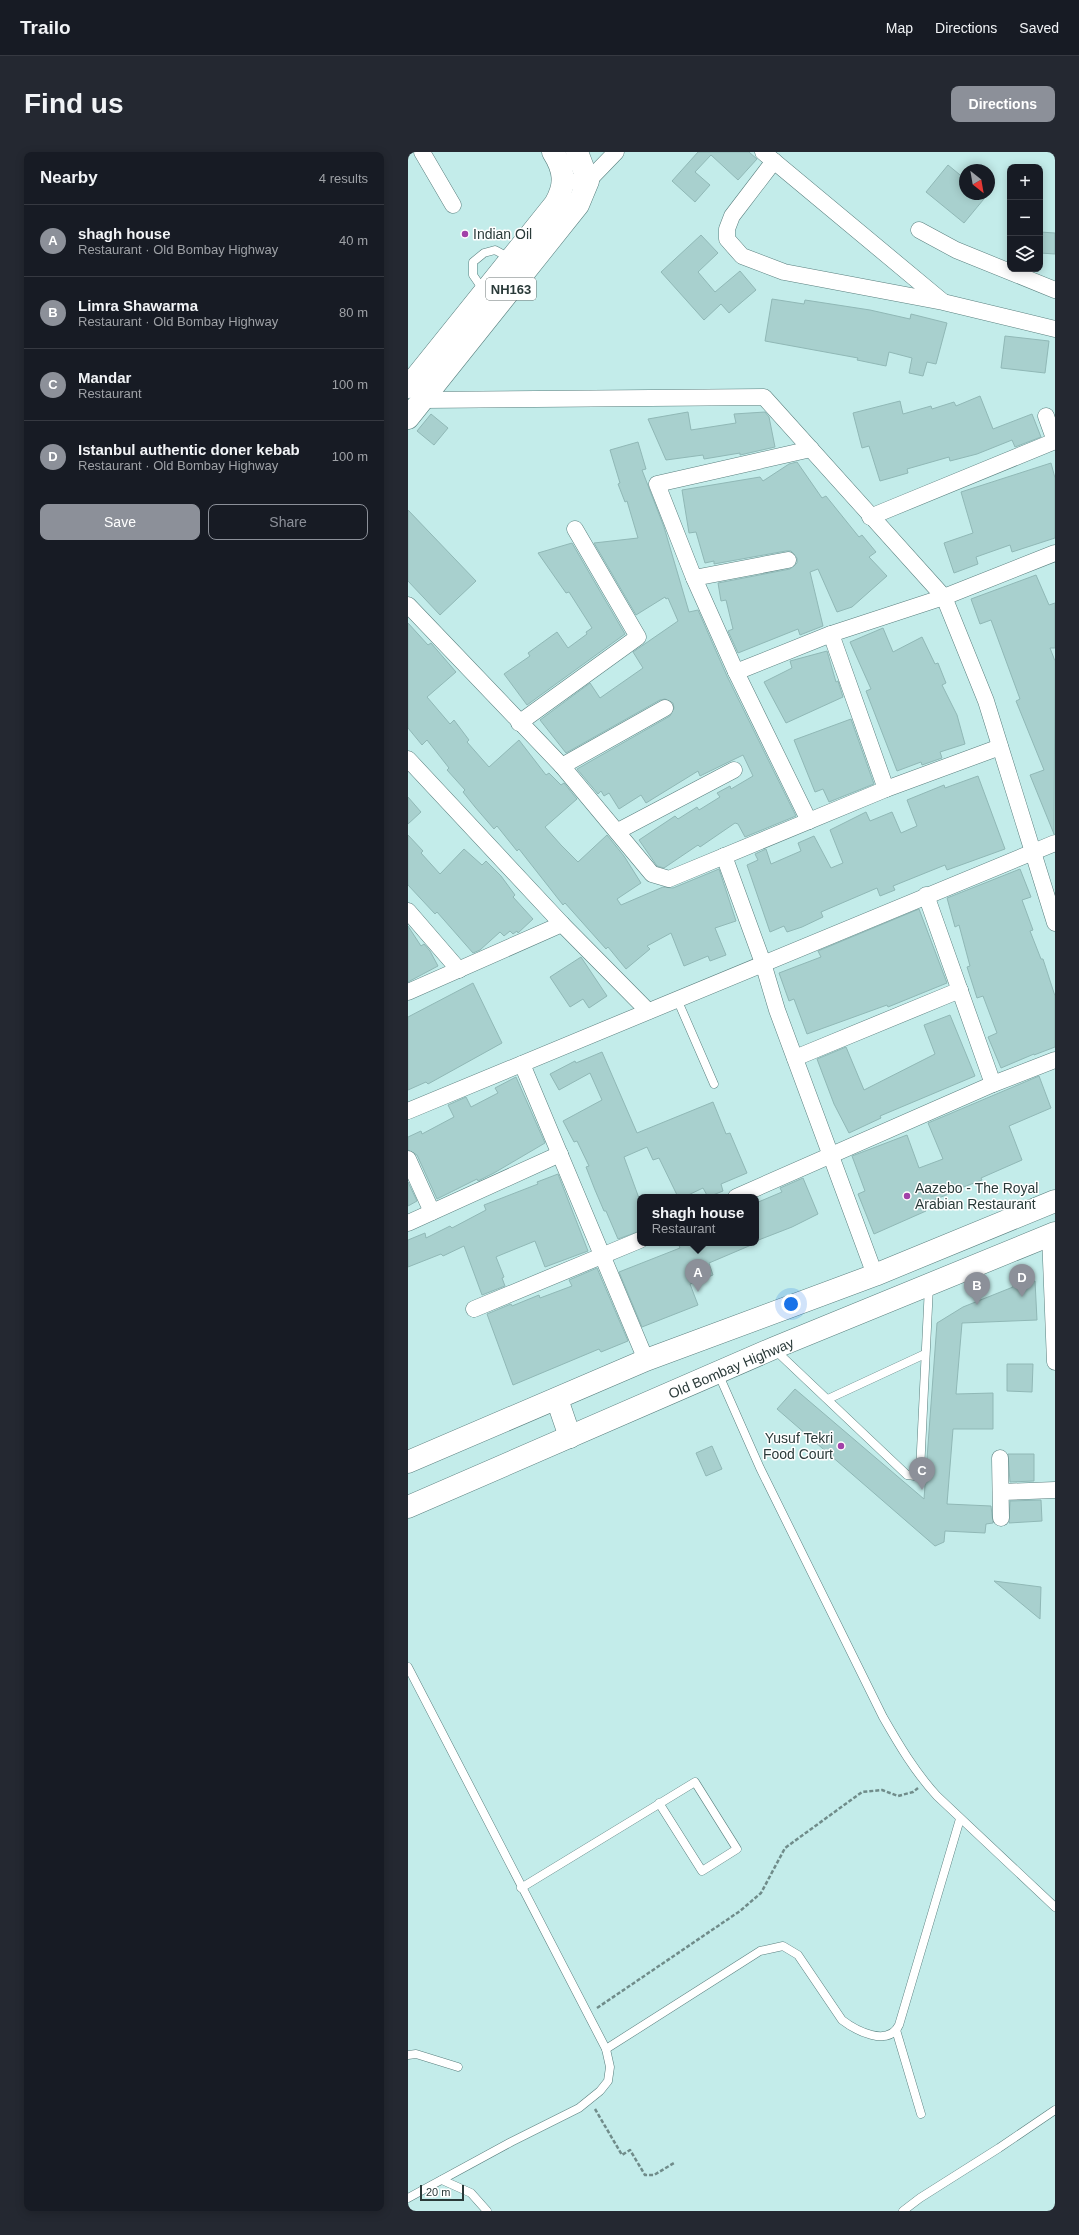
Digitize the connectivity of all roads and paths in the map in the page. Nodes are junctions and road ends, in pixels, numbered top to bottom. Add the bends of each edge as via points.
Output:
1 (422, 152) edge
2 (553, 152) edge
3 (577, 152) edge
4 (616, 152) edge
5 (769, 157) edge
6 (588, 181) junction
7 (564, 182) junction
8 (453, 205) dead end
9 (919, 230) dead end
10 (1055, 290) edge
11 (943, 302) junction
12 (1055, 329) edge
13 (416, 394) edge
14 (1046, 416) dead end
15 (408, 418) edge
16 (1055, 441) edge
17 (811, 449) junction
18 (870, 517) junction
19 (575, 529) dead end
20 (1055, 553) edge
21 (788, 560) dead end
22 (694, 578) junction
23 (944, 597) junction
24 (408, 605) edge
25 (831, 634) junction
26 (736, 672) junction
27 (665, 708) dead end
28 (519, 723) junction
29 (1000, 747) junction
30 (408, 759) edge
31 (562, 766) junction
32 (734, 770) dead end
33 (886, 789) junction
34 (809, 821) junction
35 (618, 831) junction
36 (1055, 843) edge
37 (1032, 852) junction
38 (724, 856) junction
39 (926, 895) junction
40 (408, 911) edge
41 (1055, 923) edge
42 (562, 924) junction
43 (763, 963) junction
44 (459, 970) junction
45 (960, 990) junction
46 (408, 992) edge
47 (677, 999) junction
48 (648, 1011) junction
49 (795, 1058) junction
50 (1055, 1060) edge
51 (522, 1064) junction
52 (714, 1084) dead end
53 (993, 1084) junction
54 (408, 1111) edge
55 (560, 1154) junction
56 (830, 1156) junction
57 (408, 1159) edge
58 (743, 1194) edge
59 (1055, 1201) edge
60 (432, 1212) junction
61 (408, 1223) edge
62 (1052, 1234) edge
63 (637, 1241) edge
64 (603, 1256) junction
65 (875, 1275) junction
66 (929, 1286) junction
67 (474, 1309) dead end
68 (774, 1348) junction
69 (925, 1354) junction
70 (646, 1360) junction
71 (1055, 1362) edge
72 (718, 1373) junction
73 (557, 1399) junction
74 (828, 1399) junction
75 (570, 1437) junction
76 (1000, 1458) dead end
77 (408, 1462) edge
78 (1055, 1490) edge
79 (1001, 1492) junction
80 (408, 1507) edge
81 (1001, 1518) dead end
82 (408, 1667) edge
83 (924, 1783) junction
84 (659, 1803) junction
85 (960, 1819) junction
86 (521, 1888) junction
87 (1055, 1906) edge
88 (587, 2015) junction
89 (896, 2030) junction
90 (606, 2049) junction
91 (408, 2055) edge
92 (458, 2067) dead end
93 (590, 2100) junction
94 (1055, 2110) edge
95 (920, 2114) dead end
96 (674, 2163) dead end
97 (442, 2180) junction
98 (408, 2198) edge
99 (488, 2211) edge
100 (904, 2211) edge

1 - 8 street
2 - 7 main road via 560,162
3 - 6 main road via 586,169
4 - 6 street
5 - 11 street
5 - 11 street via 732,216 727,229 727,239 742,256 784,272
6 - 7 street
6 - 13 main road, NH163 via 578,205
7 - 13 main road, NH163 via 555,204 485,292
9 - 10 street via 956,250
11 - 12 street
13 - 15 main road, NH163
13 - 17 street via 764,396
14 - 16 street
16 - 18 street
17 - 18 street
17 - 22 street via 657,484
18 - 23 street
19 - 28 street via 638,637
20 - 23 street
21 - 22 street
22 - 26 street
23 - 25 street
23 - 29 street via 986,701
24 - 28 street
25 - 26 street
25 - 33 street
26 - 34 street
27 - 31 street
28 - 31 street
29 - 33 street
29 - 37 street
30 - 42 street
31 - 35 street
32 - 35 street
33 - 34 street
34 - 38 street
35 - 38 street via 652,874 669,879
36 - 37 street
37 - 39 street
37 - 41 street
38 - 43 street
39 - 43 street
39 - 45 street
40 - 44 street
42 - 44 street
42 - 48 street
43 - 47 street
43 - 49 street
44 - 46 street
45 - 49 street
45 - 53 street
47 - 48 street
47 - 52 lane
48 - 51 street
49 - 56 street
50 - 53 street
51 - 54 street
51 - 55 street
53 - 56 street
55 - 60 street
55 - 64 street
56 - 58 street
56 - 65 street
57 - 60 street
59 - 65 main road
60 - 61 street
62 - 66 main road, Old Bombay Highway
62 - 71 street
63 - 64 street
64 - 67 street
64 - 70 street
65 - 70 main road
66 - 68 main road, Old Bombay Highway
66 - 69 lane
68 - 72 main road, Old Bombay Highway
68 - 74 lane
69 - 74 lane
69 - 74 lane via 920,1471 915,1476 907,1475
70 - 73 main road
72 - 75 main road, Old Bombay Highway
72 - 83 lane via 760,1468 883,1717 903,1753
73 - 75 main road
73 - 77 main road
75 - 80 main road, Old Bombay Highway
76 - 79 street
78 - 79 street
79 - 81 street
82 - 86 lane
83 - 85 lane
83 - 88 path via 914,1792 898,1796 882,1790 862,1792 785,1848 761,1893 740,1911
84 - 84 lane via 702,1871 737,1849 695,1782
84 - 86 lane
85 - 87 lane
85 - 89 lane
86 - 88 lane
88 - 90 lane
89 - 90 lane via 886,2035 871,2035 851,2027 842,2020 798,1955 783,1946 760,1951
89 - 95 lane
90 - 93 lane via 610,2067 608,2081
91 - 92 lane via 416,2054
93 - 96 path via 622,2155 630,2150 645,2174 654,2175
93 - 97 lane
94 - 100 lane
97 - 98 lane
97 - 99 lane via 471,2193

